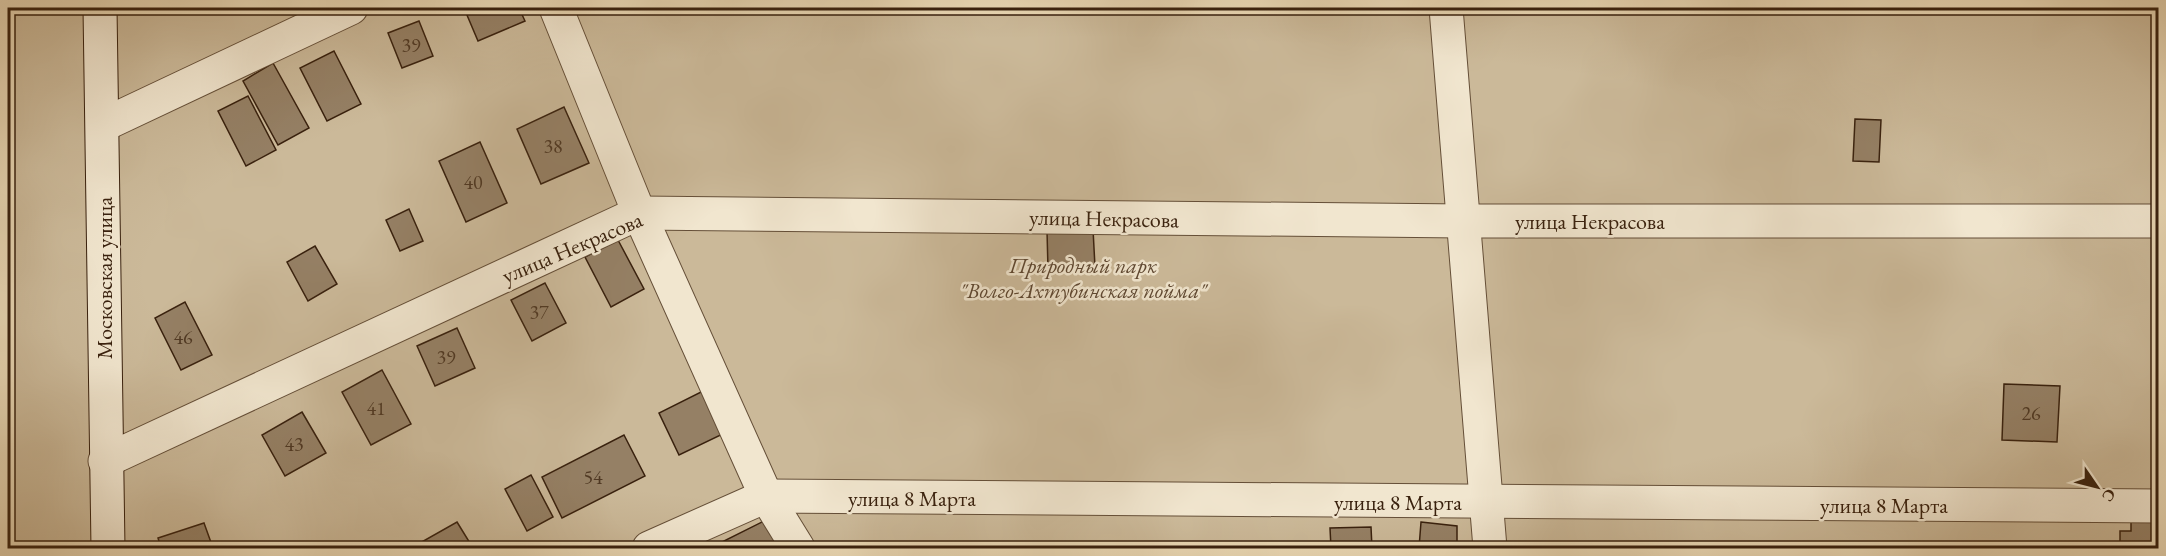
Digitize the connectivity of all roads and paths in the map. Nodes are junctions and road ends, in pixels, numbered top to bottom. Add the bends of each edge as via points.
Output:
1 (100, 8) edge
2 (351, 8) edge
3 (556, 8) edge
4 (1446, 8) edge
5 (103, 125) junction
6 (639, 213) junction
7 (1464, 221) junction
8 (2158, 221) edge
9 (105, 461) junction
10 (766, 496) junction
11 (1487, 502) junction
12 (2158, 506) edge
13 (108, 549) edge
14 (649, 549) edge
15 (798, 549) edge
16 (1490, 549) edge

1 - 5 street, Московская улица
2 - 5 street
3 - 6 street
4 - 7 street
5 - 9 street, Московская улица
6 - 7 street, улица Некрасова
6 - 9 street, улица Некрасова
6 - 10 street
7 - 8 street, улица Некрасова
7 - 11 street
9 - 13 street, Московская улица
10 - 11 street, улица 8 Марта
10 - 14 street, улица 8 Марта
10 - 15 street
11 - 12 street, улица 8 Марта
11 - 16 street

